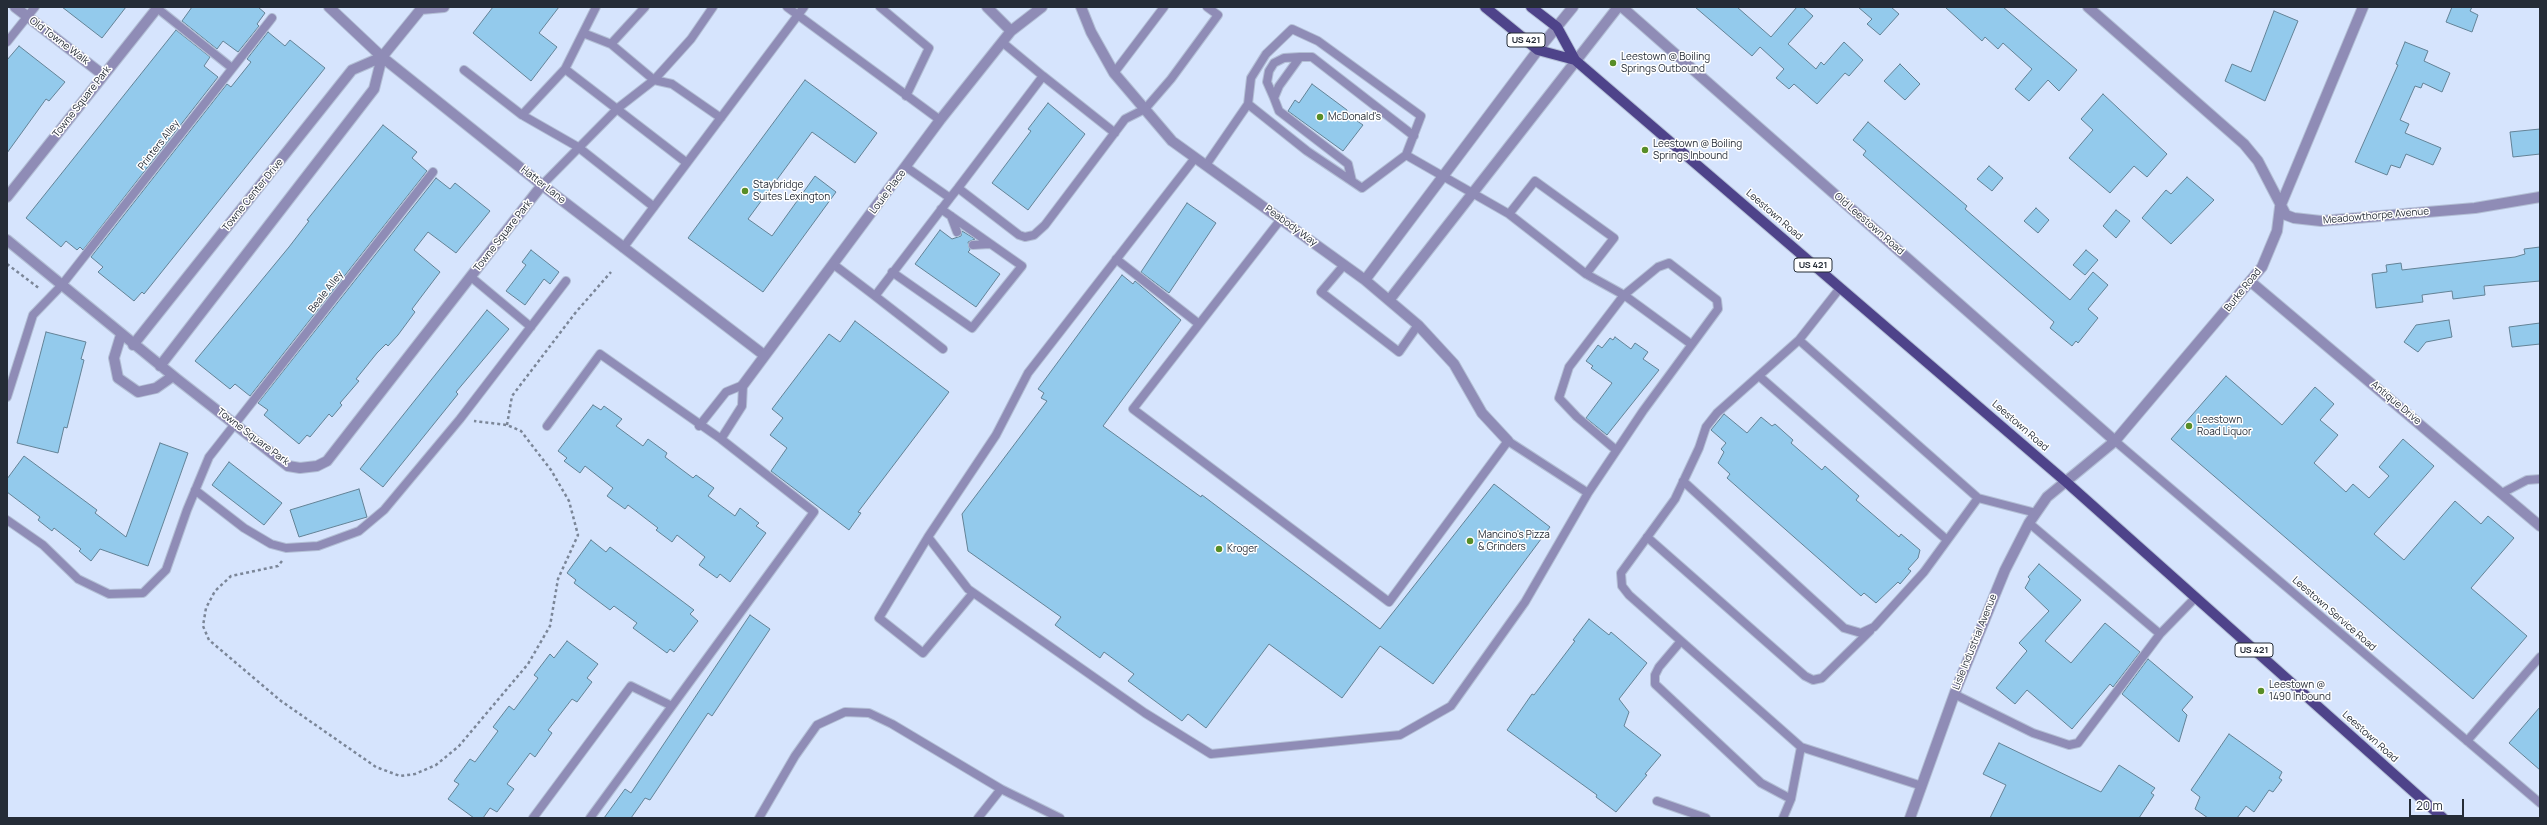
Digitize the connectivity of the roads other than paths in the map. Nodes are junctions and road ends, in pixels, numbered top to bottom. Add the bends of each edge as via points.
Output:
1 (15, 7) edge
2 (35, 7) edge
3 (329, 7) edge
4 (444, 7) edge
5 (596, 7) edge
6 (645, 7) edge
7 (713, 7) edge
8 (787, 7) edge
9 (804, 7) edge
10 (880, 7) edge
11 (987, 7) edge
12 (1042, 7) edge
13 (1082, 7) edge
14 (1164, 7) edge
15 (1207, 7) edge
16 (1485, 7) edge
17 (1531, 7) edge
18 (1573, 7) edge
19 (1618, 7) edge
20 (1622, 7) edge
21 (2088, 7) edge
22 (2363, 7) edge
23 (157, 8) edge
24 (421, 8) edge
25 (798, 15) junction
26 (27, 17) junction
27 (272, 18) dead end
28 (1557, 27) junction
29 (1011, 31) junction
30 (583, 33) junction
31 (7, 42) edge
32 (1002, 42) junction
33 (611, 44) junction
34 (1538, 50) junction
35 (382, 57) junction
36 (1300, 57) junction
37 (1575, 60) junction
38 (232, 68) junction
39 (565, 69) junction
40 (464, 70) dead end
41 (1114, 73) junction
42 (102, 74) junction
43 (1043, 76) junction
44 (654, 80) junction
45 (906, 96) junction
46 (1274, 98) junction
47 (1248, 104) junction
48 (618, 108) junction
49 (1145, 109) junction
50 (522, 115) junction
51 (721, 118) junction
52 (940, 120) junction
53 (1115, 133) junction
54 (1414, 136) junction
55 (578, 147) junction
56 (1406, 155) junction
57 (1195, 158) junction
58 (687, 163) junction
59 (1206, 165) junction
60 (906, 168) junction
61 (433, 172) dead end
62 (1444, 175) junction
63 (1352, 181) junction
64 (542, 185) junction
65 (958, 188) junction
66 (1473, 195) junction
67 (7, 197) edge
68 (2540, 197) edge
69 (950, 198) junction
70 (654, 207) junction
71 (2280, 207) junction
72 (941, 209) junction
73 (1510, 214) junction
74 (951, 216) junction
75 (1280, 219) junction
76 (957, 232) dead end
77 (7, 240) edge
78 (990, 244) junction
79 (973, 245) dead end
80 (623, 248) junction
81 (1116, 259) junction
82 (833, 264) junction
83 (1344, 264) junction
84 (892, 272) junction
85 (1586, 274) junction
86 (471, 277) junction
87 (1365, 280) junction
88 (566, 281) dead end
89 (2250, 282) junction
90 (61, 286) junction
91 (1840, 288) junction
92 (875, 296) junction
93 (1624, 296) junction
94 (1390, 299) junction
95 (1199, 324) junction
96 (1418, 325) junction
97 (531, 327) junction
98 (121, 335) junction
99 (1799, 340) junction
100 (1691, 344) junction
101 (133, 345) junction
102 (943, 348) dead end
103 (764, 355) junction
104 (160, 366) junction
105 (173, 376) junction
106 (1759, 376) junction
107 (743, 385) junction
108 (7, 397) edge
109 (234, 423) junction
110 (547, 426) dead end
111 (699, 426) junction
112 (720, 439) junction
113 (1508, 441) junction
114 (2115, 441) junction
115 (1616, 450) junction
116 (2540, 479) edge
117 (1683, 481) junction
118 (2065, 481) junction
119 (195, 490) junction
120 (2502, 493) junction
121 (1588, 494) junction
122 (1978, 498) junction
123 (2036, 513) junction
124 (7, 520) edge
125 (2029, 523) junction
126 (2540, 526) edge
127 (928, 537) junction
128 (1647, 537) junction
129 (1947, 540) junction
130 (973, 593) junction
131 (2196, 598) junction
132 (1874, 627) junction
133 (2160, 634) junction
134 (1681, 641) junction
135 (2540, 657) edge
136 (1954, 694) junction
137 (672, 706) junction
138 (2467, 741) junction
139 (1802, 747) junction
140 (1922, 786) junction
141 (1001, 789) junction
142 (1791, 798) junction
143 (1657, 801) dead end
144 (2540, 803) edge
145 (533, 818) edge
146 (590, 818) edge
147 (759, 818) edge
148 (978, 818) edge
149 (1060, 818) edge
150 (1706, 818) edge
151 (1783, 818) edge
152 (1910, 818) edge
153 (2443, 818) edge

1 - 26 street, Old Towne Walk
2 - 26 lane
3 - 35 street, Hatter Lane
4 - 24 street, Towne Center Drive
5 - 30 lane
6 - 33 lane
7 - 44 lane via 691,39
8 - 25 lane
9 - 25 lane
10 - 45 lane via 929,48
11 - 29 street
12 - 29 street, Louie Place
13 - 41 street, Peabody Way via 1091,32
14 - 41 lane
15 - 49 lane via 1218,15 1172,79
16 - 34 main road, Leestown Road / US 421
17 - 28 main road, Leestown Road / US 421
18 - 28 street
19 - 37 street
20 - 114 street, Old Leestown Road
21 - 71 street, Meadowthorpe Avenue via 2244,144 2258,161
22 - 71 street, Burke Road
23 - 38 lane
23 - 42 street, Towne Square Park
24 - 35 street, Towne Center Drive
25 - 45 lane
25 - 51 lane
26 - 31 lane
26 - 42 street, Old Towne Walk
27 - 38 lane, Printers Alley
28 - 34 street
28 - 37 main road, Leestown Road / US 421
29 - 32 street, Louie Place
30 - 33 lane
30 - 39 lane
32 - 43 lane
32 - 52 street, Louie Place
33 - 44 lane
34 - 37 main road, Leestown Road / US 421
34 - 62 street
35 - 64 street, Hatter Lane
35 - 101 street, Towne Center Drive via 352,70
35 - 104 street, Towne Center Drive via 374,89
36 - 46 lane via 1279,86
36 - 46 lane via 1284,58 1271,67 1267,82
36 - 54 lane via 1312,57
37 - 66 street
37 - 91 main road, Leestown Road / US 421
38 - 90 lane, Printers Alley
39 - 48 lane
39 - 50 lane
40 - 50 lane
41 - 49 street, Peabody Way
42 - 67 street, Towne Square Park
43 - 53 lane
43 - 65 lane
44 - 48 lane
44 - 51 lane via 672,84
45 - 52 lane
46 - 63 lane via 1279,111 1348,164
47 - 54 lane via 1251,78 1266,54 1292,29 1318,41 1421,116
47 - 59 lane
47 - 63 lane via 1307,151
48 - 55 lane
48 - 58 lane
49 - 53 lane via 1125,119
49 - 57 street, Peabody Way via 1172,141
50 - 55 lane
51 - 58 lane
52 - 60 street, Louie Place
53 - 65 lane via 1045,225 1034,235 1019,235
54 - 56 lane
55 - 64 lane
55 - 70 lane
56 - 62 lane
56 - 63 lane via 1362,188
57 - 59 street, Peabody Way
57 - 81 lane
58 - 70 lane
59 - 75 street, Peabody Way
60 - 69 lane
60 - 82 street, Louie Place
61 - 109 lane, Beale Alley
62 - 66 lane
62 - 87 street
64 - 80 street, Hatter Lane
64 - 86 street, Towne Square Park
65 - 69 lane
66 - 73 lane
66 - 94 street
68 - 71 street, Meadowthorpe Avenue via 2475,208 2321,221 2294,218 2286,215
69 - 72 lane
70 - 80 lane
71 - 89 street, Burke Road via 2280,218 2272,248
72 - 74 lane
72 - 84 lane
73 - 85 lane
73 - 85 lane via 1535,181 1614,238
74 - 76 lane
74 - 78 lane
75 - 83 street, Peabody Way
75 - 95 lane
77 - 90 street, Towne Square Park
78 - 79 lane
78 - 84 lane via 1022,266 972,328
80 - 103 street, Hatter Lane
81 - 95 lane
81 - 127 lane via 1028,373 996,435
82 - 92 lane
82 - 103 street, Louie Place
83 - 87 street, Peabody Way
83 - 96 lane via 1321,292 1399,352
84 - 92 lane
85 - 93 lane
86 - 97 lane
86 - 109 street, Towne Square Park via 327,461 317,466 288,466
87 - 94 street, Peabody Way
88 - 97 lane
89 - 114 street, Burke Road
89 - 120 street, Antique Drive
90 - 98 street, Towne Square Park
90 - 108 lane, Printers Alley via 33,315
91 - 99 lane
91 - 118 main road, Leestown Road / US 421
92 - 102 lane
93 - 100 lane
93 - 100 lane via 1658,267 1669,263 1717,300 1718,309
93 - 115 lane via 1569,367 1559,398
94 - 96 street, Peabody Way
95 - 113 lane via 1133,410 1389,602
96 - 113 street, Peabody Way via 1454,364 1482,413
97 - 119 lane via 460,419 384,510 359,531 318,546 286,548 271,544 244,528
98 - 101 street, Towne Square Park
98 - 105 street via 114,358 118,378 138,392 156,388
99 - 106 lane
99 - 122 lane
100 - 115 lane
101 - 104 street, Towne Square Park
103 - 107 street, Louie Place
104 - 105 street, Towne Square Park
105 - 109 street, Towne Square Park
106 - 117 lane via 1717,413 1706,427
106 - 129 lane
107 - 111 lane via 726,392
107 - 112 lane via 742,406
109 - 119 lane, Beale Alley via 209,457
110 - 111 lane via 600,354
111 - 112 lane
112 - 137 lane via 814,512
113 - 121 lane
114 - 118 street, Burke Road
114 - 138 lane, Leestown Service Road
115 - 121 lane
116 - 120 lane via 2527,480
117 - 128 lane via 1675,499
117 - 132 lane via 1844,628 1861,633
118 - 123 street, Lisle Industrial Avenue via 2047,497
118 - 131 main road, Leestown Road / US 421
119 - 124 lane, Beale Alley via 166,570 144,593 109,594 78,579 43,545
120 - 126 street, Antique Drive
121 - 130 lane via 1525,602 1451,706 1400,736 1211,754 1145,713
122 - 123 lane
122 - 129 lane
123 - 125 street, Lisle Industrial Avenue
125 - 133 lane
125 - 136 street, Lisle Industrial Avenue via 2004,570
127 - 130 lane
127 - 130 lane via 879,618 923,653
128 - 132 lane via 1805,676 1813,680 1822,678
128 - 134 lane via 1621,573 1622,586
129 - 132 lane via 1924,572
131 - 133 lane
131 - 153 main road, Leestown Road / US 421
133 - 136 lane via 2078,743 2069,745 2033,733
134 - 139 lane
134 - 142 lane via 1659,667 1656,684 1761,783
135 - 138 lane
136 - 140 street, Lisle Industrial Avenue
137 - 145 lane via 631,686
137 - 146 lane
138 - 144 lane, Leestown Service Road
139 - 140 lane
139 - 142 lane
140 - 152 street, Lisle Industrial Avenue
141 - 147 lane via 892,724 869,713 845,712 817,726 795,756
141 - 148 lane
141 - 149 lane
142 - 151 lane
143 - 150 lane

